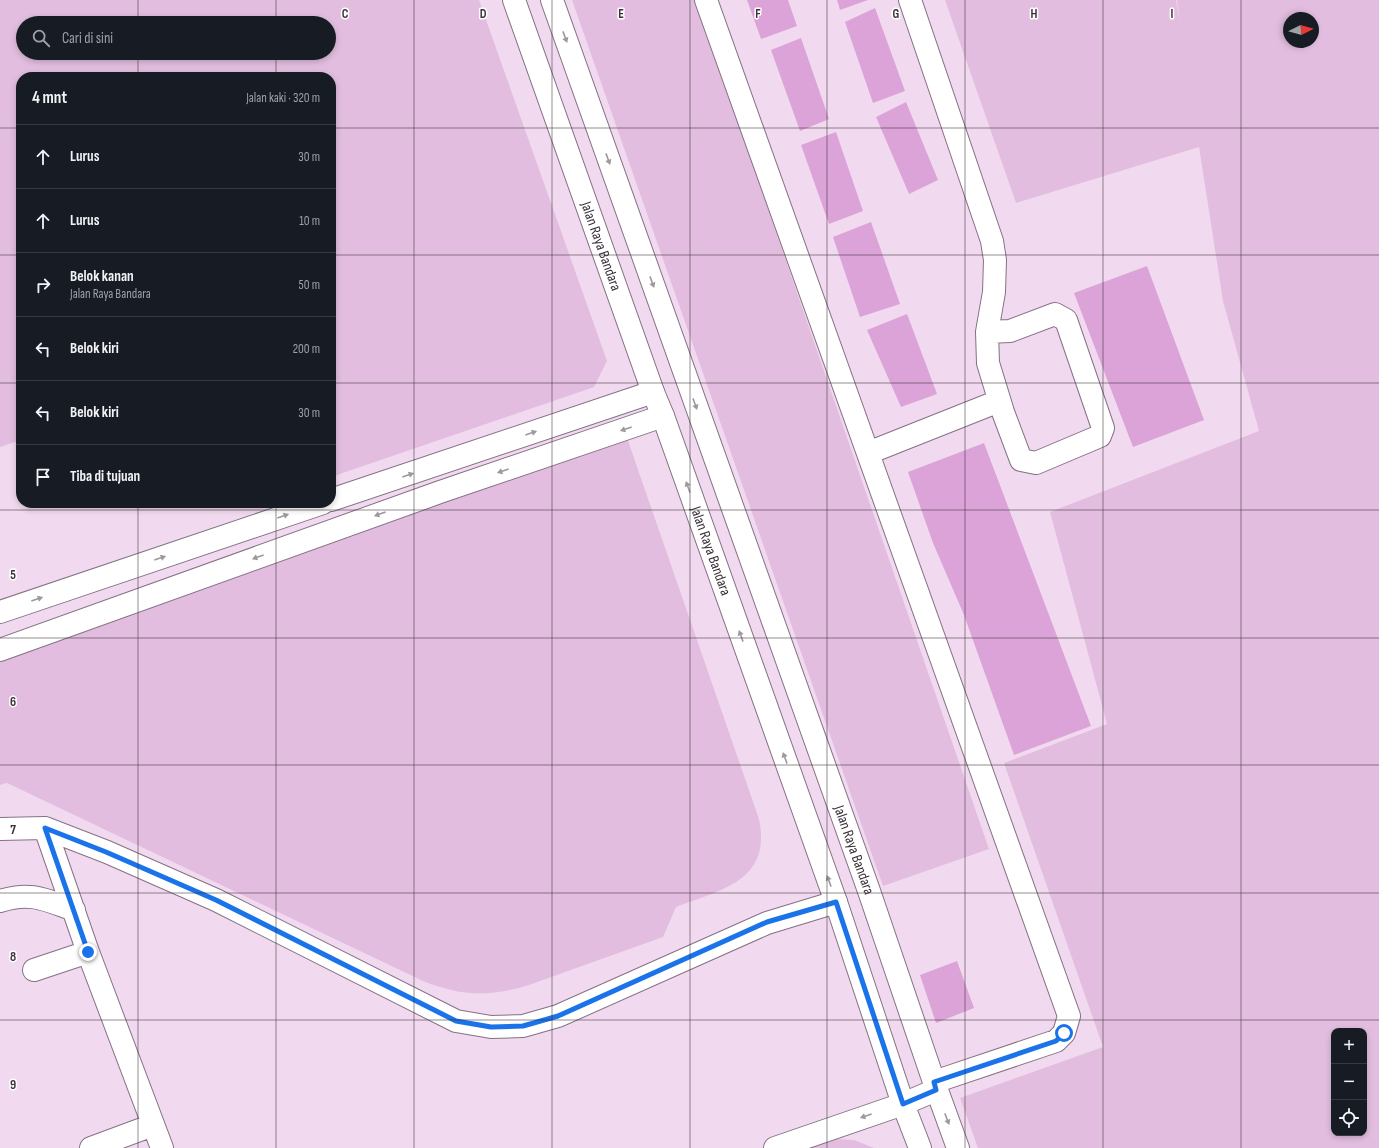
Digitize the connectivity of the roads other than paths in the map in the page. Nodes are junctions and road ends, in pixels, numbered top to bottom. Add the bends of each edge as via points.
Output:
1 (514, 0) edge
2 (552, 0) edge
3 (706, 0) edge
4 (910, 0) edge
5 (987, 332) junction
6 (653, 392) junction
7 (999, 401) junction
8 (663, 416) junction
9 (868, 454) junction
10 (336, 498) edge
11 (308, 508) edge
12 (0, 612) edge
13 (0, 650) edge
14 (45, 828) junction
15 (0, 829) edge
16 (0, 901) edge
17 (836, 902) junction
18 (74, 910) junction
19 (88, 952) junction
20 (34, 970) dead end
21 (935, 1086) junction
22 (903, 1104) junction
23 (153, 1125) junction
24 (91, 1148) edge
25 (162, 1148) edge
26 (775, 1148) edge
27 (920, 1148) edge
28 (958, 1148) edge

1 - 6 main road, Jalan Raya Bandara
2 -> 21 main road, Jalan Raya Bandara via 869,890
3 - 9 main road
4 - 5 main road via 992,241 995,260 994,292
5 - 7 main road via 988,363
5 - 7 main road via 1010,331 1054,314 1066,320 1103,428 1100,436 1036,463 1021,460
6 - 8 main road, Jalan Raya Bandara
10 -> 6 main road
7 - 9 main road
8 -> 13 main road via 440,492
17 -> 8 main road, Jalan Raya Bandara
9 - 21 main road via 1069,1016 1064,1033 1056,1041
12 -> 11 main road
14 - 15 main road
14 - 17 main road via 216,900 456,1021 491,1027 523,1026 558,1016 767,922
14 - 18 main road
16 - 18 main road via 12,897 35,896
17 - 22 main road, Jalan Raya Bandara
18 - 19 main road
19 - 20 main road
19 - 23 main road
21 - 22 main road
21 -> 28 main road, Jalan Raya Bandara
22 -> 26 main road
22 - 27 main road, Jalan Raya Bandara
23 - 24 main road
23 - 25 main road

